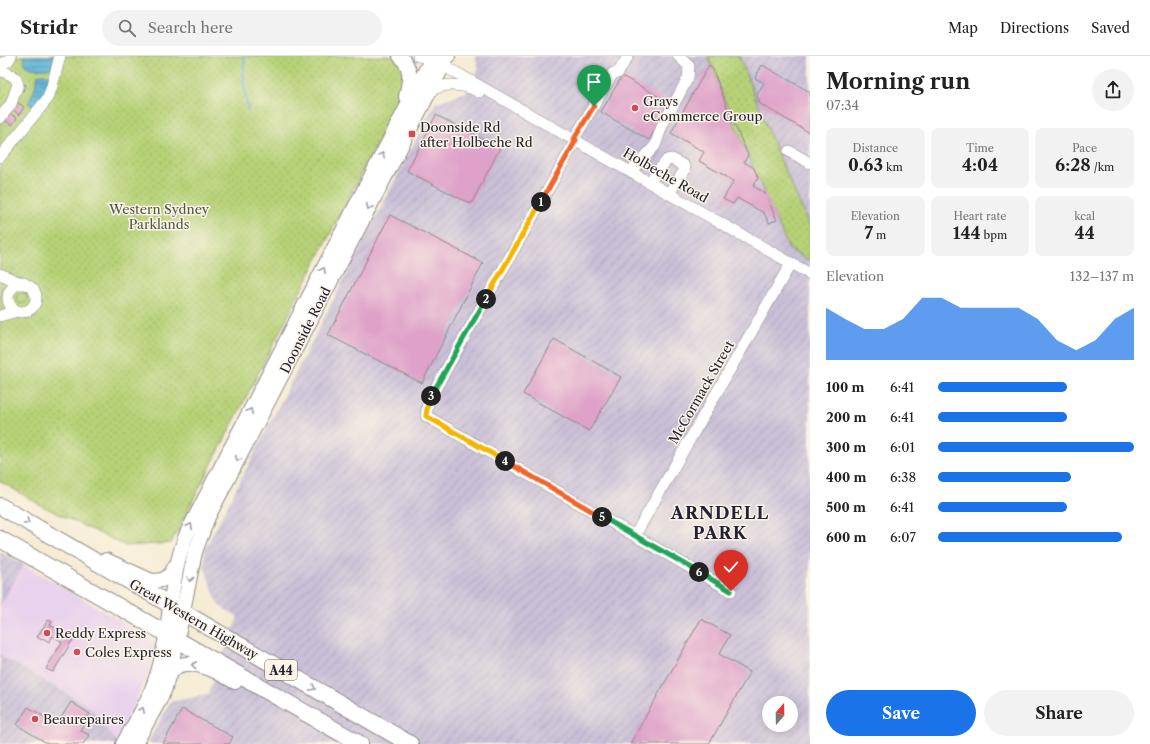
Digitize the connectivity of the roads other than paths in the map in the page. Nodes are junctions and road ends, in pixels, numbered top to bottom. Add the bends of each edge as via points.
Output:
1 (11, 56) edge
2 (60, 56) edge
3 (400, 56) edge
4 (628, 56) edge
5 (678, 56) edge
6 (432, 58) edge
7 (0, 69) edge
8 (430, 91) junction
9 (508, 102) junction
10 (403, 113) junction
11 (0, 118) edge
12 (575, 140) junction
13 (789, 151) dead end
14 (0, 157) edge
15 (810, 163) edge
16 (631, 171) junction
17 (649, 182) junction
18 (670, 193) junction
19 (791, 263) junction
20 (0, 274) edge
21 (810, 274) edge
22 (24, 283) junction
23 (4, 297) edge
24 (17, 311) junction
25 (0, 316) edge
26 (0, 506) edge
27 (635, 535) junction
28 (54, 537) junction
29 (0, 539) edge
30 (177, 563) junction
31 (731, 591) dead end
32 (177, 608) junction
33 (171, 637) junction
34 (169, 675) junction
35 (269, 693) junction
36 (123, 744) edge
37 (135, 744) edge
38 (360, 744) edge
39 (410, 744) edge

1 - 7 street
2 - 14 street via 48,98
3 - 10 main road via 407,64 410,75
4 - 12 street via 618,73 613,73
5 - 16 street via 689,66 688,78 654,146
6 - 8 main road, Doonside Road
6 - 9 street, Holbeche Road
6 - 10 main road, Doonside Road
7 - 11 street via 16,78 18,84 11,104
8 - 9 street, Holbeche Road via 444,85 466,86 490,98
8 -> 32 main road, Doonside Road via 208,517
9 - 12 street, Holbeche Road
30 -> 10 main road, Doonside Road via 187,533
12 - 16 street, Holbeche Road
12 - 27 street via 430,398 426,416
13 - 15 street
16 - 17 street, Holbeche Road
17 - 18 street, Holbeche Road
17 - 18 street via 667,160 684,166 685,170
18 - 19 street, Holbeche Road
19 - 21 street, Holbeche Road
19 - 27 street, McCormack Street
20 - 22 street
22 - 23 street via 14,285
22 - 24 street via 33,289 36,300 28,311
23 - 24 street
24 - 25 street
26 -> 28 highway, Great Western Highway / A44
27 - 31 street
28 - 30 main road via 152,581 168,578
28 - 32 highway, Great Western Highway / A44
29 - 33 highway, Great Western Highway / A44
30 - 32 main road, Doonside Road
32 - 33 main road
32 -> 39 highway, Great Western Highway / A44
33 - 34 main road
33 - 35 highway, Great Western Highway / A44
36 -> 33 main road via 147,701
35 -> 34 main road via 246,688 200,666 181,665
34 - 37 main road via 160,700
35 - 38 highway, Great Western Highway / A44

